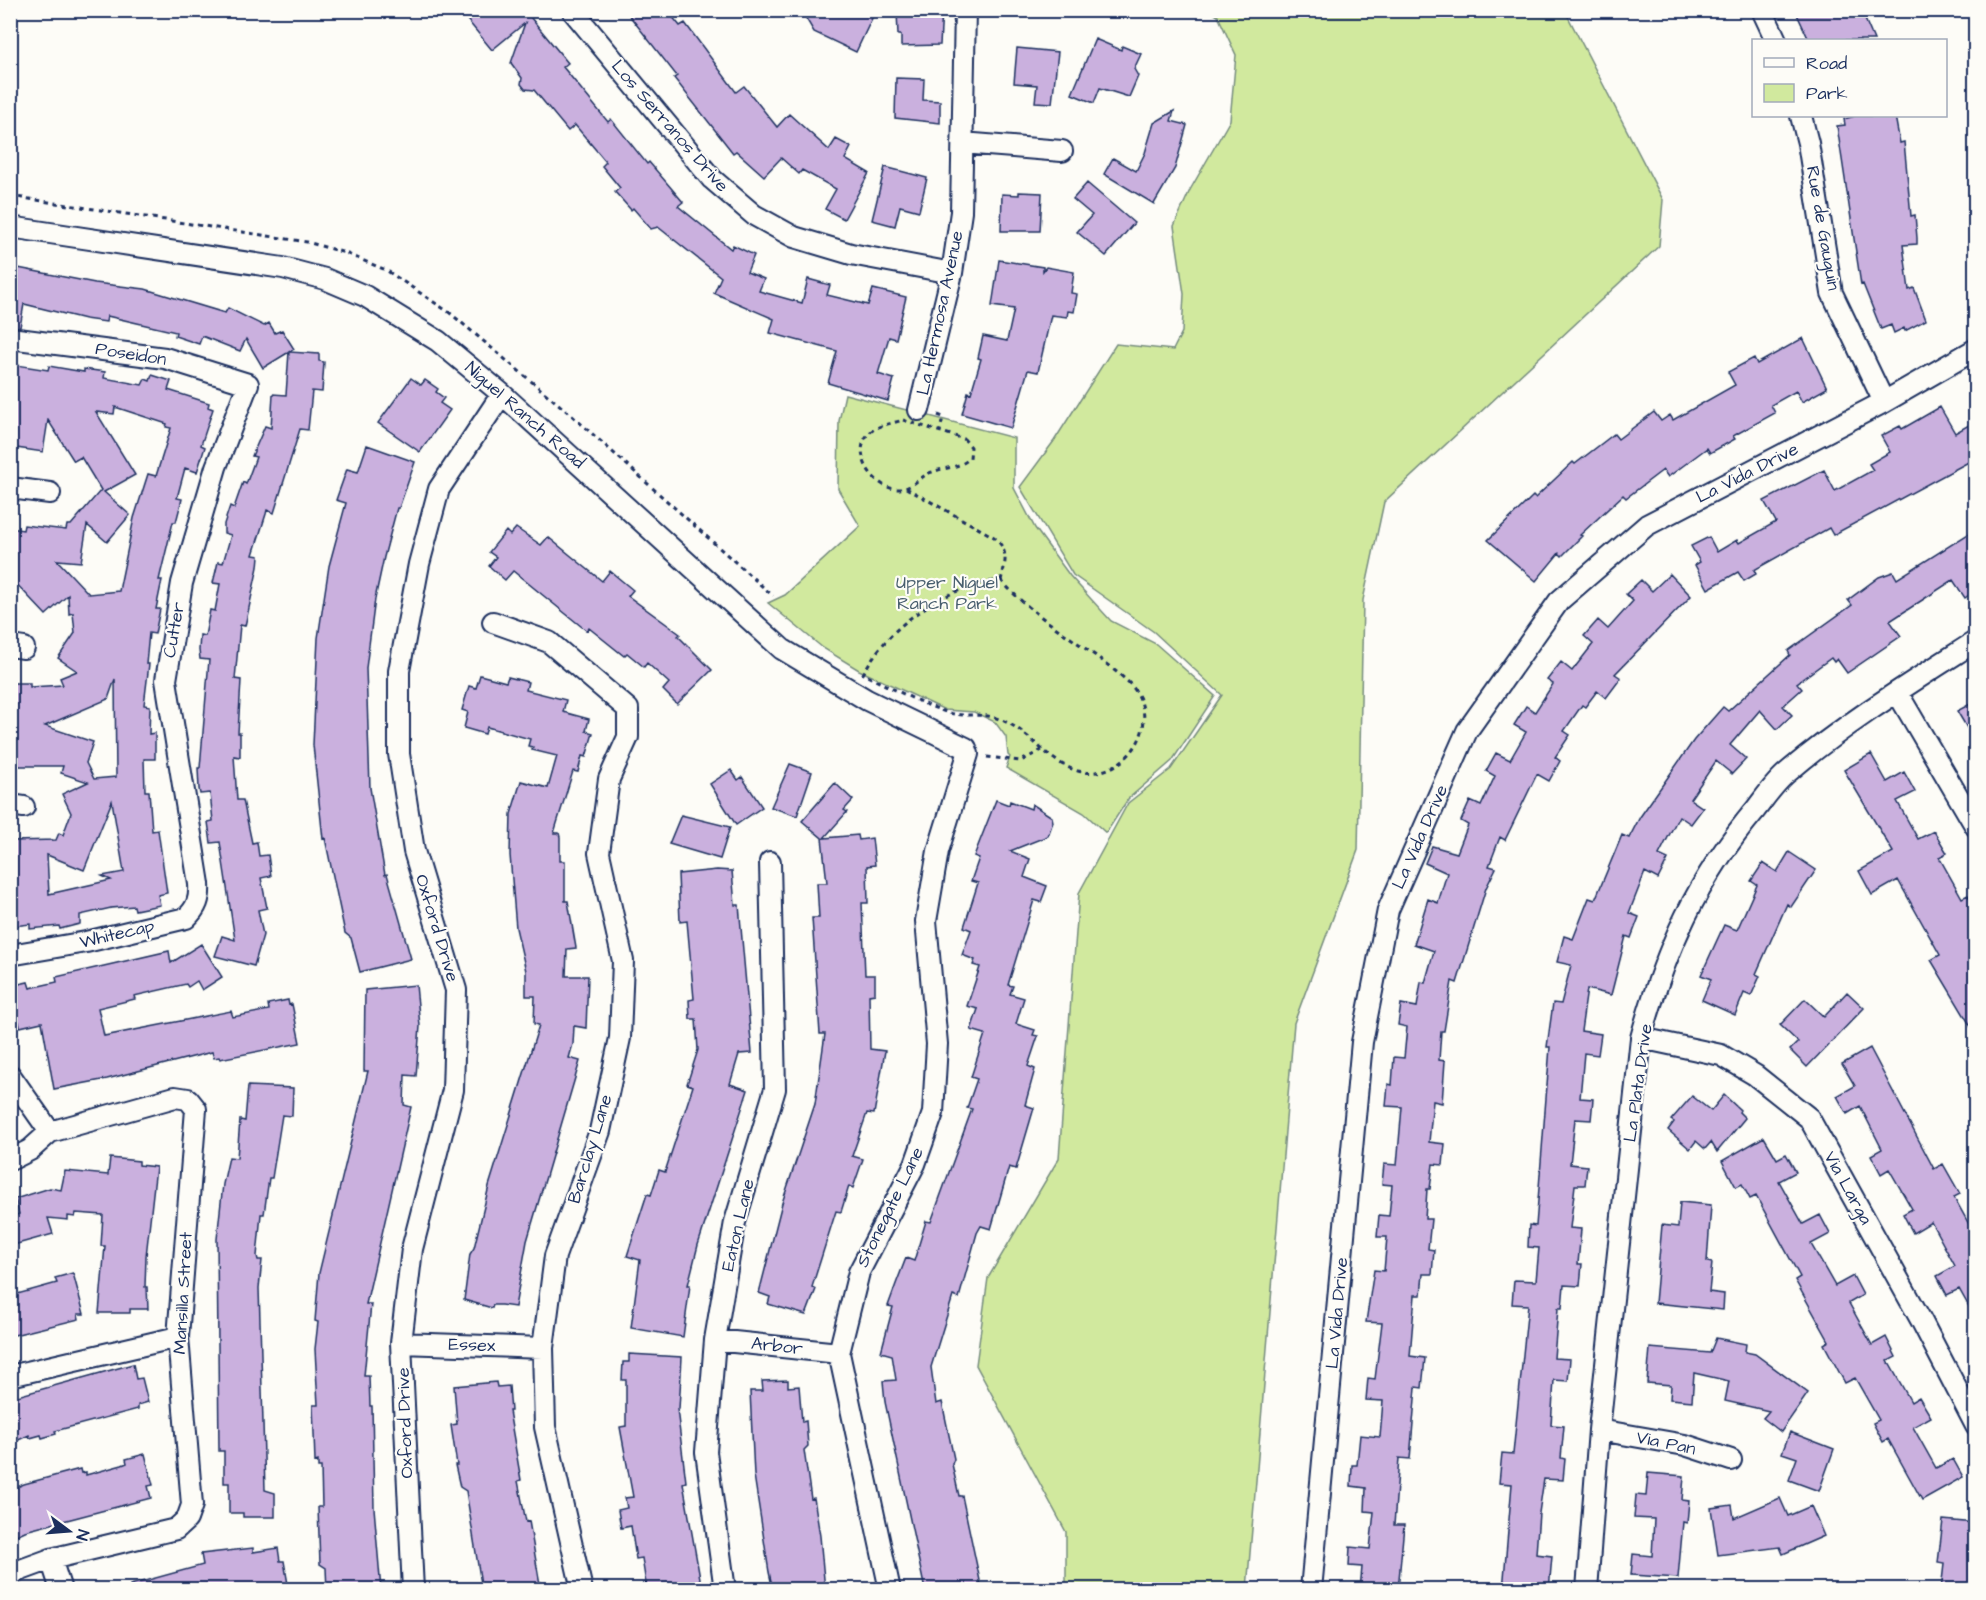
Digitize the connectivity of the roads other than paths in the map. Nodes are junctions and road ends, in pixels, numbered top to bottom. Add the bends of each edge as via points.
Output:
1 (572, 10) edge
2 (965, 10) edge
3 (1762, 10) edge
4 (1776, 39) edge
5 (1801, 117) edge
6 (962, 143) junction
7 (1062, 152) dead end
8 (10, 227) edge
9 (952, 273) junction
10 (10, 338) edge
11 (1976, 349) edge
12 (248, 384) joint
13 (502, 393) junction
14 (1884, 402) junction
15 (919, 410) dead end
16 (10, 488) edge
17 (50, 493) dead end
18 (493, 622) dead end
19 (1976, 641) edge
20 (1897, 692) junction
21 (968, 754) joint
22 (1976, 827) edge
23 (770, 862) dead end
24 (199, 884) joint
25 (10, 955) edge
26 (1641, 1038) junction
27 (10, 1075) edge
28 (50, 1132) junction
29 (10, 1160) edge
30 (178, 1337) junction
31 (715, 1340) junction
32 (401, 1343) junction
33 (543, 1348) junction
34 (839, 1353) junction
35 (10, 1376) edge
36 (1976, 1426) edge
37 (1599, 1430) junction
38 (1731, 1460) dead end
39 (51, 1559) junction
40 (10, 1574) edge
41 (61, 1590) edge
42 (413, 1590) edge
43 (582, 1590) edge
44 (725, 1590) edge
45 (890, 1590) edge
46 (1311, 1590) edge
47 (1587, 1590) edge

1 - 9 street, Los Serranos Drive via 712,179 754,215 794,237 851,255
2 - 6 street, La Hermosa Avenue
3 - 4 street
5 - 14 street, Rue de Gauguin via 1832,293
6 - 7 street
6 - 9 street, La Hermosa Avenue via 961,212
8 - 13 street, Niguel Ranch Road via 283,268 325,279 406,319
9 - 15 street, La Hermosa Avenue
10 - 12 street, Poseidon via 165,358
11 - 14 street, La Vida Drive
12 - 24 street, Cutter via 216,467 182,584 166,680
13 - 21 street, Niguel Ranch Road via 782,649 867,700 960,744
13 - 32 street, Oxford Drive via 439,489 419,564 399,671 399,754 414,851 456,990 453,1090 412,1249
14 - 46 street, La Vida Drive via 1647,525 1559,601 1467,731 1388,910 1362,1042
16 - 17 street
18 - 33 street, Barclay Lane via 549,642 628,709 628,737 609,779 599,853 623,961 620,1038 600,1131 555,1256
19 - 20 street, La Plata Drive
20 - 22 street
20 - 26 street, La Plata Drive via 1787,772 1727,843 1681,922 1658,978
21 - 34 street, Stonegate Lane via 938,851 926,921 937,1044 933,1113 915,1164 859,1272
23 - 31 street, Eaton Lane via 776,1089 735,1222
24 - 25 street, Whitecap via 198,903 186,918
26 - 36 street, Via Larga via 1721,1055 1755,1075 1809,1118
26 - 37 street, La Plata Drive
27 - 28 street
28 - 29 street via 30,1150
28 - 30 street, Mansilla Street via 175,1097 194,1103
30 - 35 street
30 - 39 street, Mansilla Street via 192,1505 187,1519 176,1529
31 - 34 street, Arbor
31 - 44 street, Eaton Lane via 706,1452
32 - 33 street, Essex
32 - 42 street, Oxford Drive
33 - 43 street, Barclay Lane via 545,1427
34 - 45 street, Stonegate Lane
37 - 38 street, Via Pan via 1685,1444
37 - 47 street, La Plata Drive
39 - 40 street
39 - 41 street

